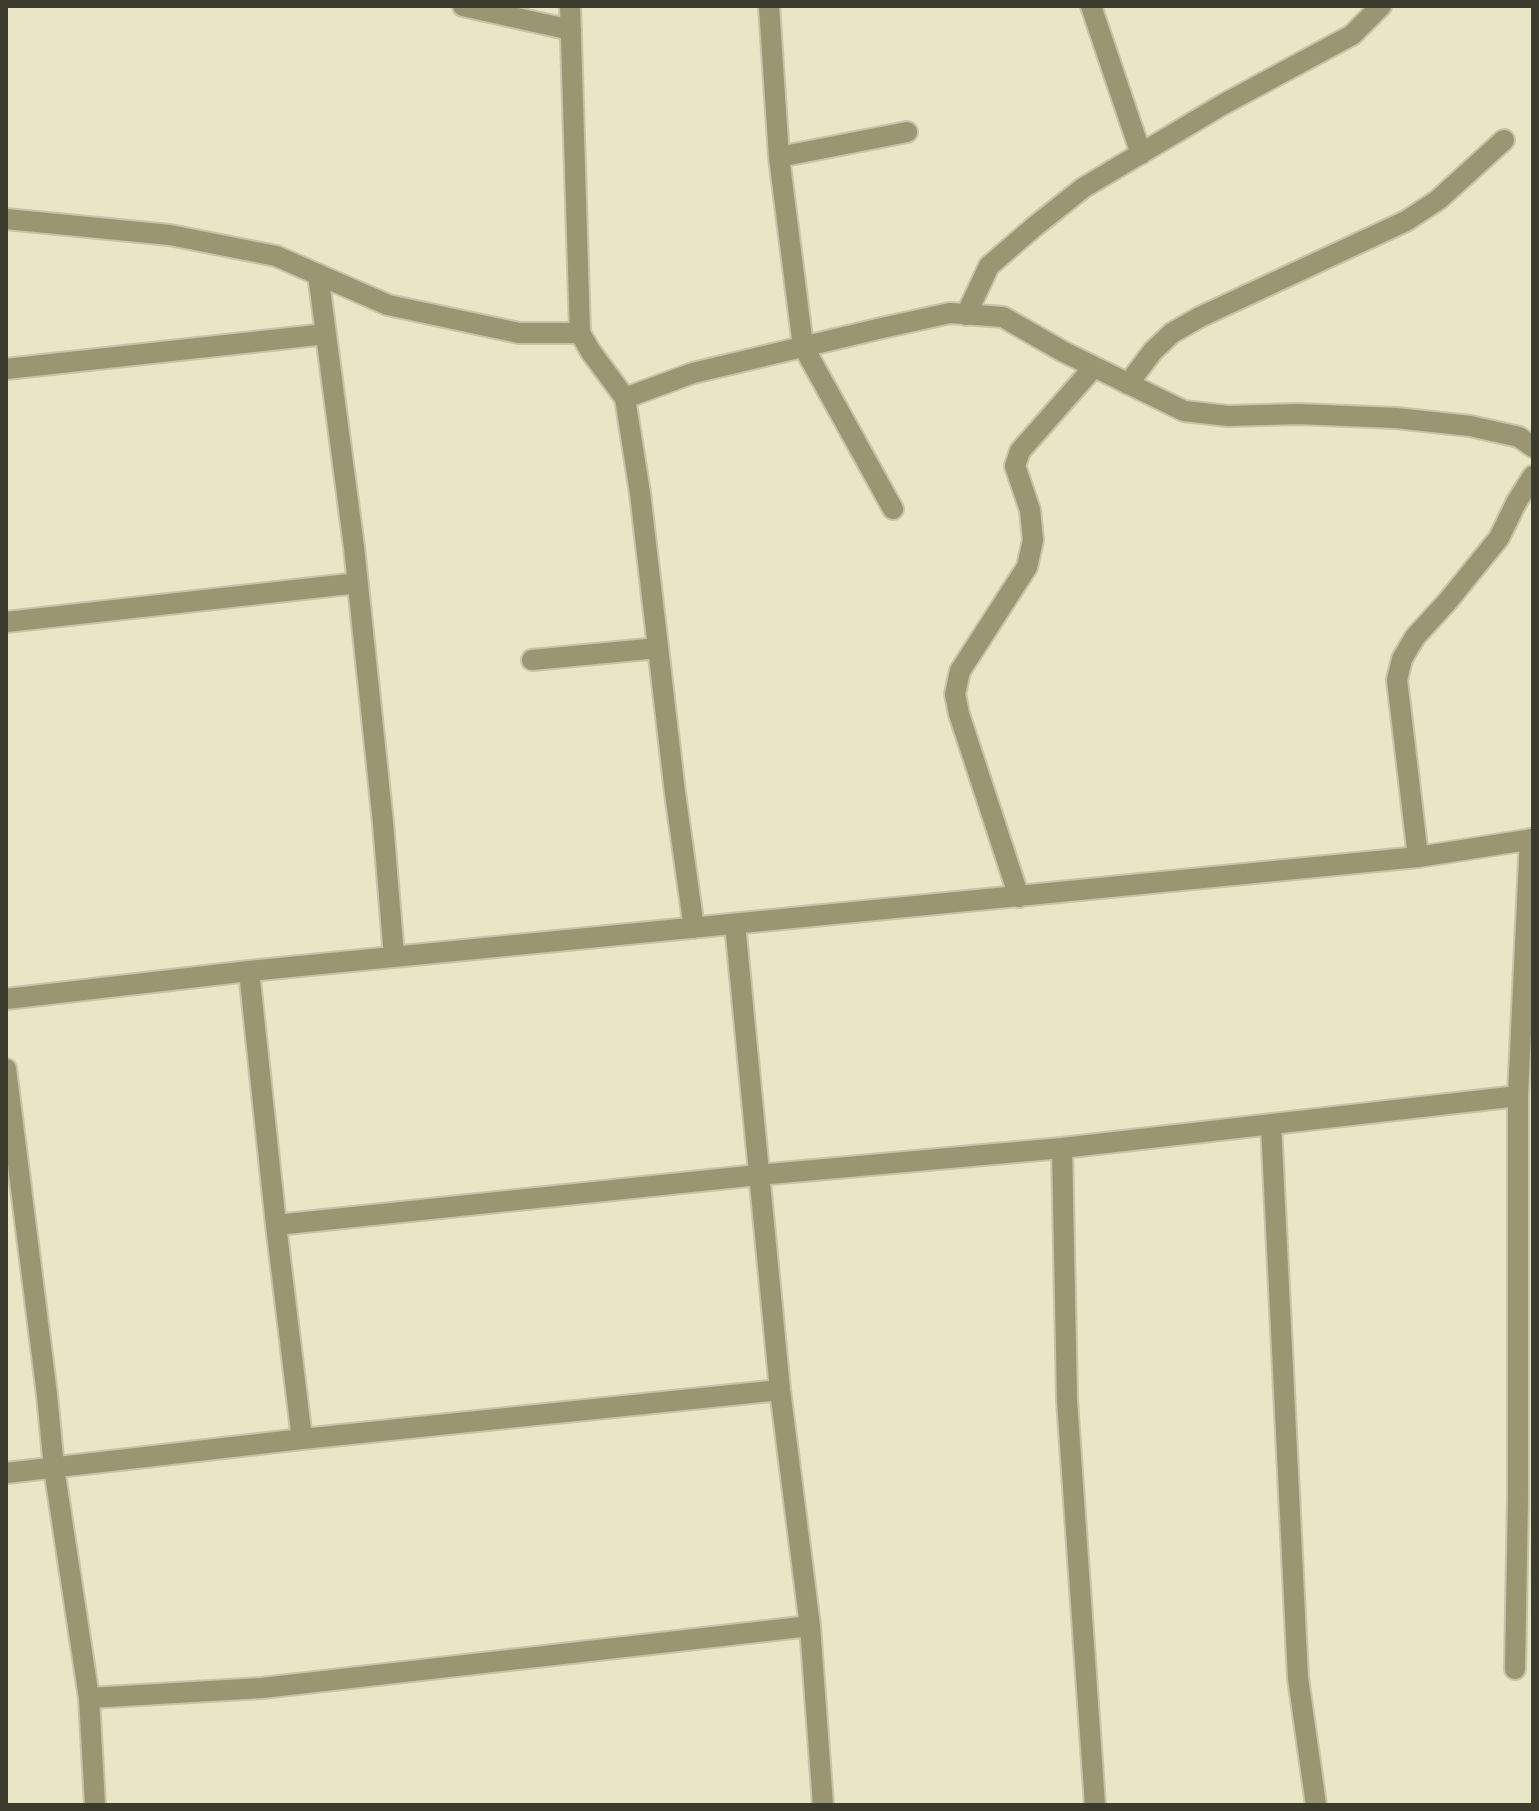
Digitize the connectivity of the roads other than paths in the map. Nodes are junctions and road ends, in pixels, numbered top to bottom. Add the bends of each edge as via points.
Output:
1 (463, 6) edge
2 (570, 6) edge
3 (769, 6) edge
4 (1091, 6) edge
5 (1381, 6) edge
6 (571, 30) junction
7 (907, 132) dead end
8 (1504, 140) dead end
9 (1141, 154) junction
10 (779, 157) junction
11 (6, 219) edge
12 (318, 274) junction
13 (966, 315) junction
14 (580, 333) junction
15 (326, 334) junction
16 (803, 346) junction
17 (1094, 367) junction
18 (6, 369) edge
19 (1128, 384) junction
20 (625, 398) junction
21 (1533, 447) edge
22 (1533, 476) edge
23 (893, 509) dead end
24 (358, 583) junction
25 (6, 622) edge
26 (658, 648) junction
27 (532, 660) dead end
28 (1532, 839) edge
29 (1418, 857) junction
30 (1019, 897) junction
31 (735, 924) junction
32 (694, 928) junction
33 (394, 957) junction
34 (249, 971) junction
35 (6, 999) edge
36 (6, 1069) edge
37 (1518, 1096) junction
38 (1271, 1124) junction
39 (1062, 1148) junction
40 (758, 1175) junction
41 (276, 1225) junction
42 (780, 1390) junction
43 (302, 1439) junction
44 (54, 1468) junction
45 (6, 1473) edge
46 (1526, 1499) edge
47 (810, 1626) junction
48 (1515, 1669) dead end
49 (89, 1698) junction
50 (95, 1805) edge
51 (823, 1805) edge
52 (1095, 1805) edge
53 (1316, 1805) edge

1 - 6 street
2 - 6 street
3 - 10 street
4 - 9 street
5 - 9 street via 1352,35
6 - 14 street
7 - 10 street
8 - 19 street via 1438,200 1406,221 1172,333
9 - 13 street via 1083,188 989,266
10 - 16 street
11 - 12 street via 170,235 276,256
12 - 14 street via 388,305 449,319 519,333
12 - 15 street
13 - 16 street via 950,313
13 - 17 street via 1003,317
14 - 20 street
15 - 18 street
15 - 24 street
16 - 20 street via 693,373
16 - 23 street
17 - 19 street
17 - 30 street via 1020,451 1015,466 1030,510 1033,540 1027,567 960,671 955,694
19 - 21 street via 1184,411 1396,418 1470,426 1519,437
20 - 26 street
22 - 29 street via 1499,538 1402,659 1397,680
24 - 25 street
24 - 33 street
26 - 27 street
26 - 32 street
28 - 29 street
28 - 37 street
29 - 30 street
30 - 31 street
31 - 32 street
31 - 40 street
32 - 33 street
33 - 34 street
34 - 35 street
34 - 41 street
36 - 44 street
37 - 38 street
37 - 46 street
38 - 39 street
38 - 53 street via 1298,1678
39 - 40 street
39 - 52 street via 1067,1400
40 - 41 street
40 - 42 street
41 - 43 street
42 - 43 street
42 - 47 street
43 - 44 street
44 - 45 street
44 - 49 street
46 - 48 street
47 - 49 street via 262,1688
47 - 51 street
49 - 50 street

